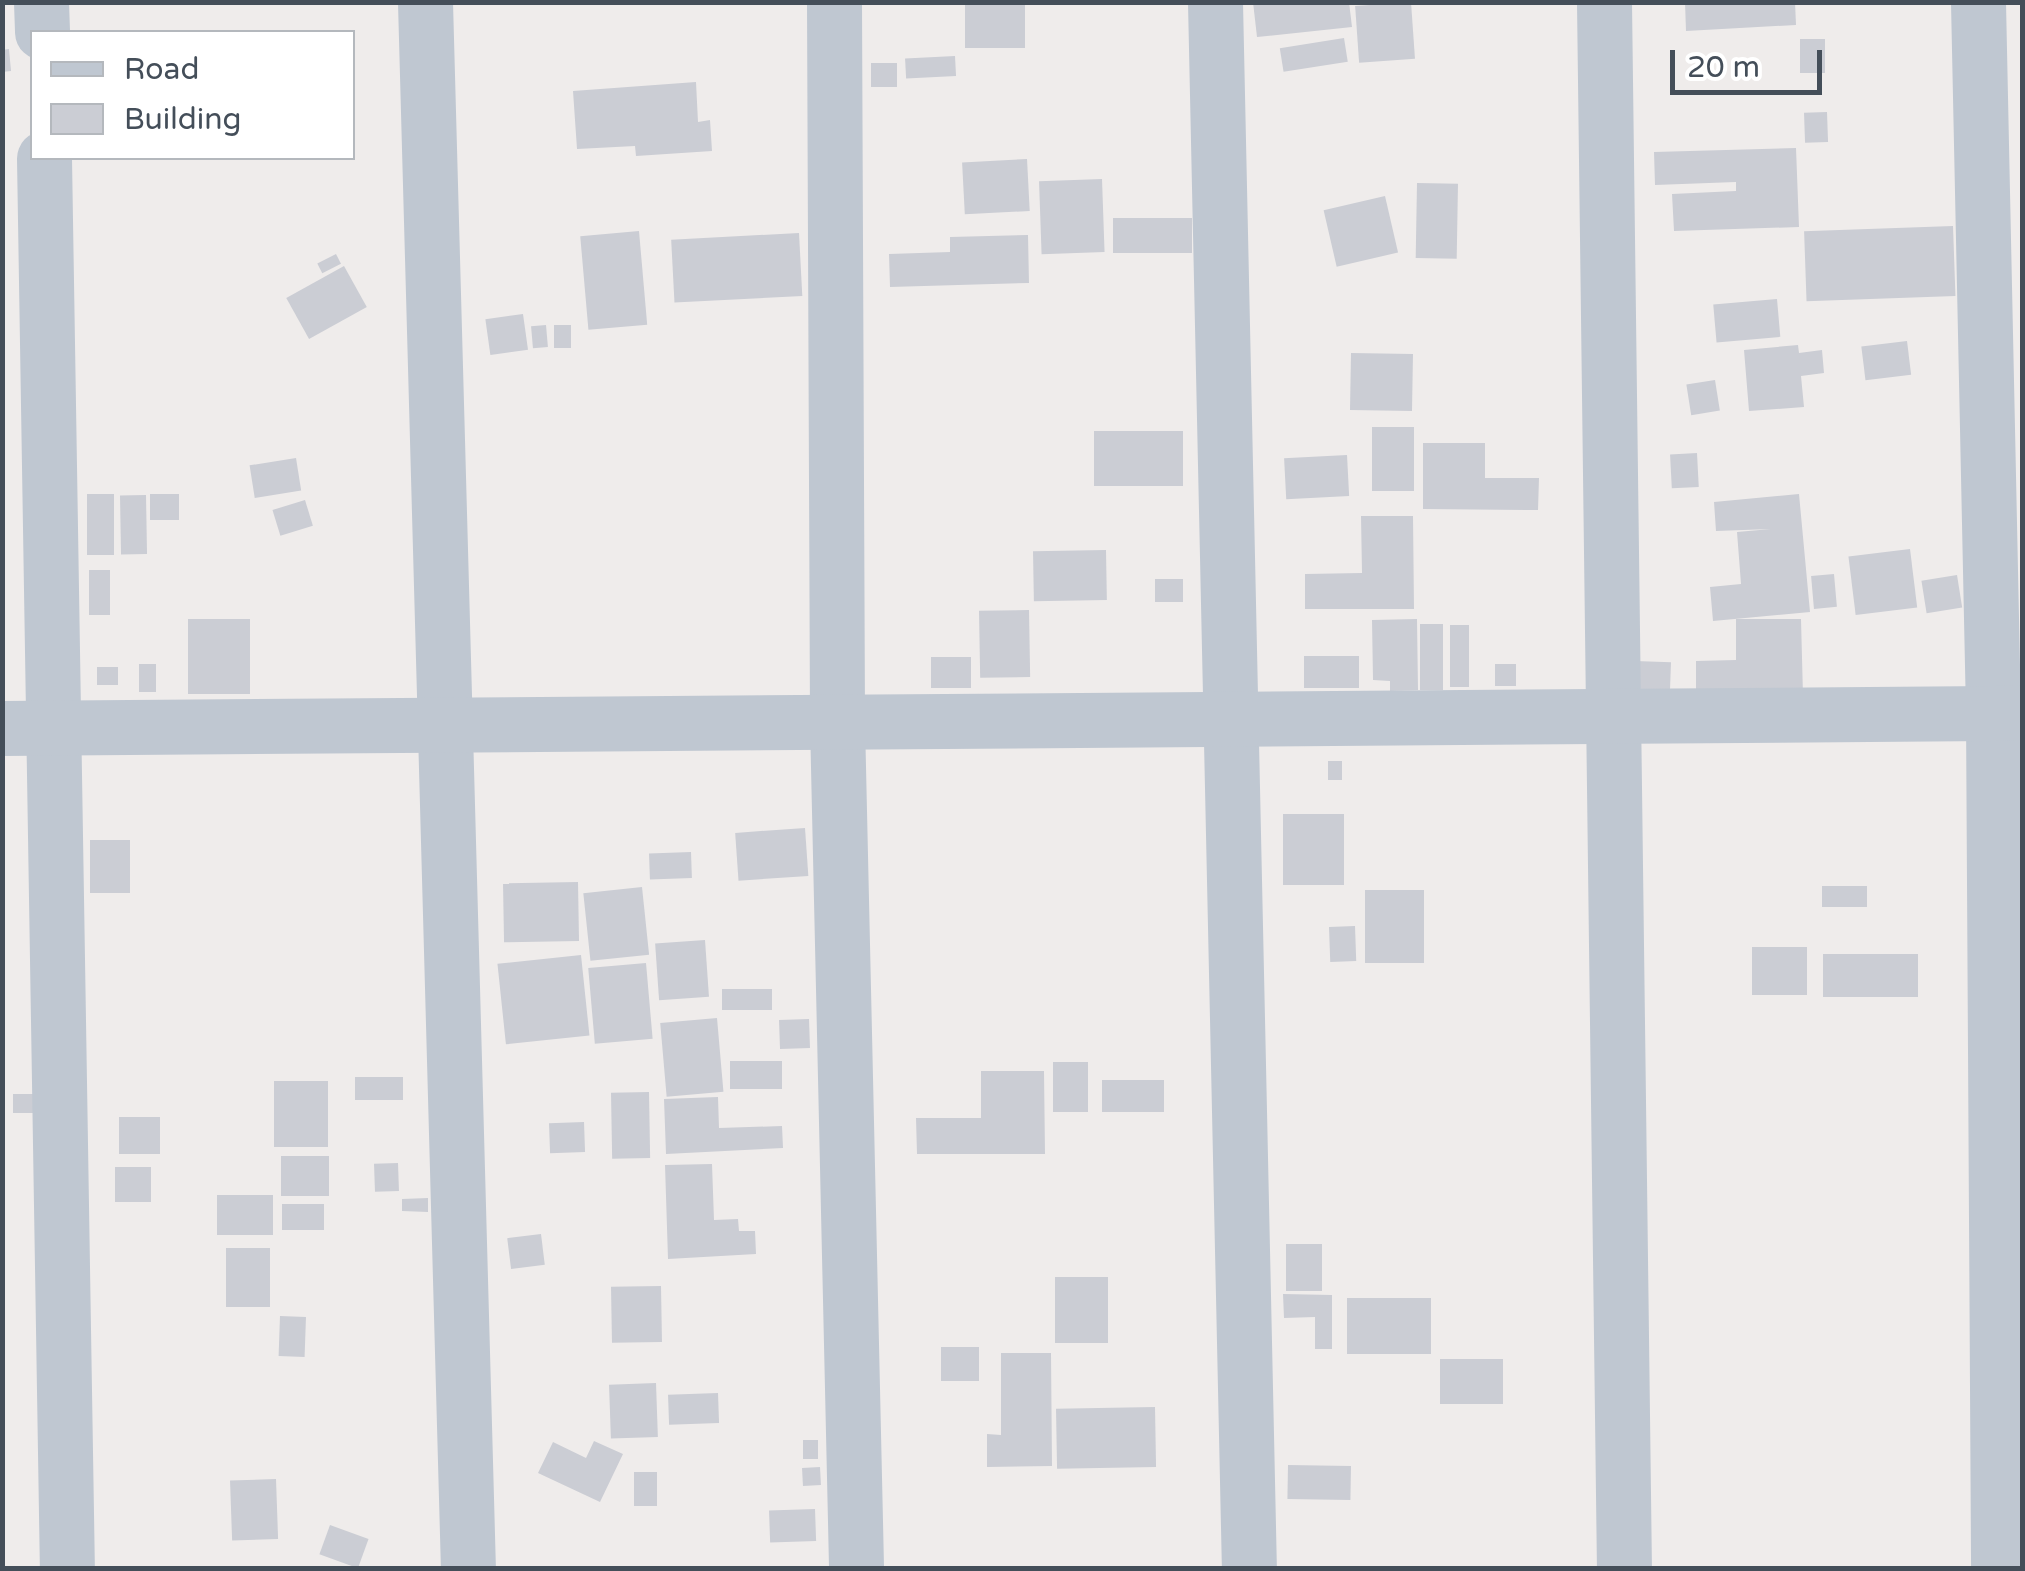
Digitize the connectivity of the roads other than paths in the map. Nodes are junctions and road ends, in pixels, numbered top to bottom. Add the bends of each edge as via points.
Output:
1 (41, 2) edge
2 (424, 2) edge
3 (834, 2) edge
4 (1215, 2) edge
5 (1604, 2) edge
6 (1978, 2) edge
7 (42, 30) edge
8 (44, 160) edge
9 (2008, 713) edge
10 (1612, 716) junction
11 (1233, 719) junction
12 (837, 722) junction
13 (445, 725) junction
14 (28, 728) edge
15 (67, 1568) edge
16 (468, 1568) edge
17 (856, 1568) edge
18 (1249, 1568) edge
19 (1624, 1568) edge
20 (1998, 1568) edge

1 - 7 street
2 - 13 street
3 - 12 street
4 - 11 street
5 - 10 street
6 - 9 street
8 - 14 street
9 - 10 street
9 - 20 street
10 - 11 street
10 - 19 street
11 - 12 street
11 - 18 street
12 - 13 street
12 - 17 street
13 - 14 street
13 - 16 street
14 - 15 street

